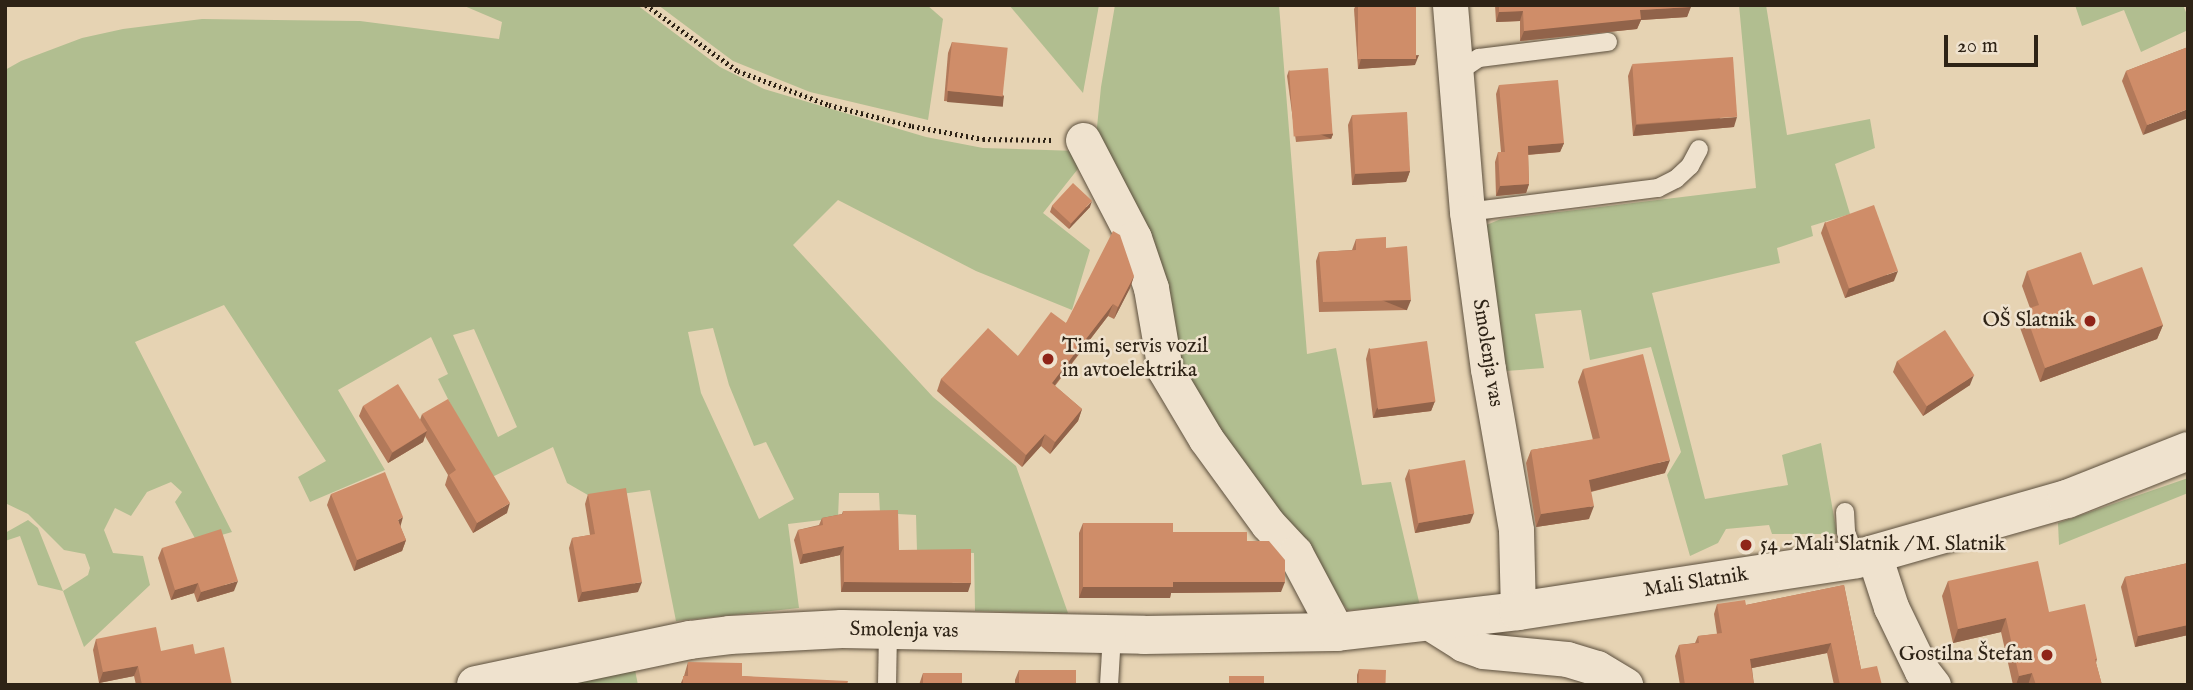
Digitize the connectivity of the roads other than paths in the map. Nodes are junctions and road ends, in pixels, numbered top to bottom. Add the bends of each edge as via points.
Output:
1 (1450, 5) edge
2 (1608, 42) dead end
3 (1455, 74) junction
4 (1083, 140) road end
5 (1699, 149) dead end
6 (1467, 212) junction
7 (2188, 451) edge
8 (1844, 512) dead end
9 (1865, 557) junction
10 (1518, 611) junction
11 (1430, 623) junction
12 (888, 632) junction
13 (1337, 632) junction
14 (1112, 635) junction
15 (530, 679) edge
16 (476, 685) edge
17 (887, 685) edge
18 (1109, 685) edge
19 (1625, 685) edge
20 (1933, 685) edge

1 - 3 street, Smolenja vas
2 - 3 lane via 1479,58
3 - 6 street, Smolenja vas
4 - 13 street via 1134,238 1151,288 1165,370 1206,439 1295,553
5 - 6 lane via 1690,166 1658,188
6 - 10 street, Smolenja vas via 1516,530
7 - 9 main road, Mali Slatnik via 2067,499
8 - 9 lane via 1846,532
9 - 10 main road, Mali Slatnik
9 - 20 street
10 - 11 main road, Smolenja vas
11 - 13 main road, Smolenja vas
11 - 19 street via 1483,651 1567,659 1597,667
12 - 14 main road, Smolenja vas
12 - 15 main road, Smolenja vas via 811,630 690,640
12 - 17 lane
13 - 14 main road, Smolenja vas
14 - 18 lane
15 - 16 main road, Smolenja vas

